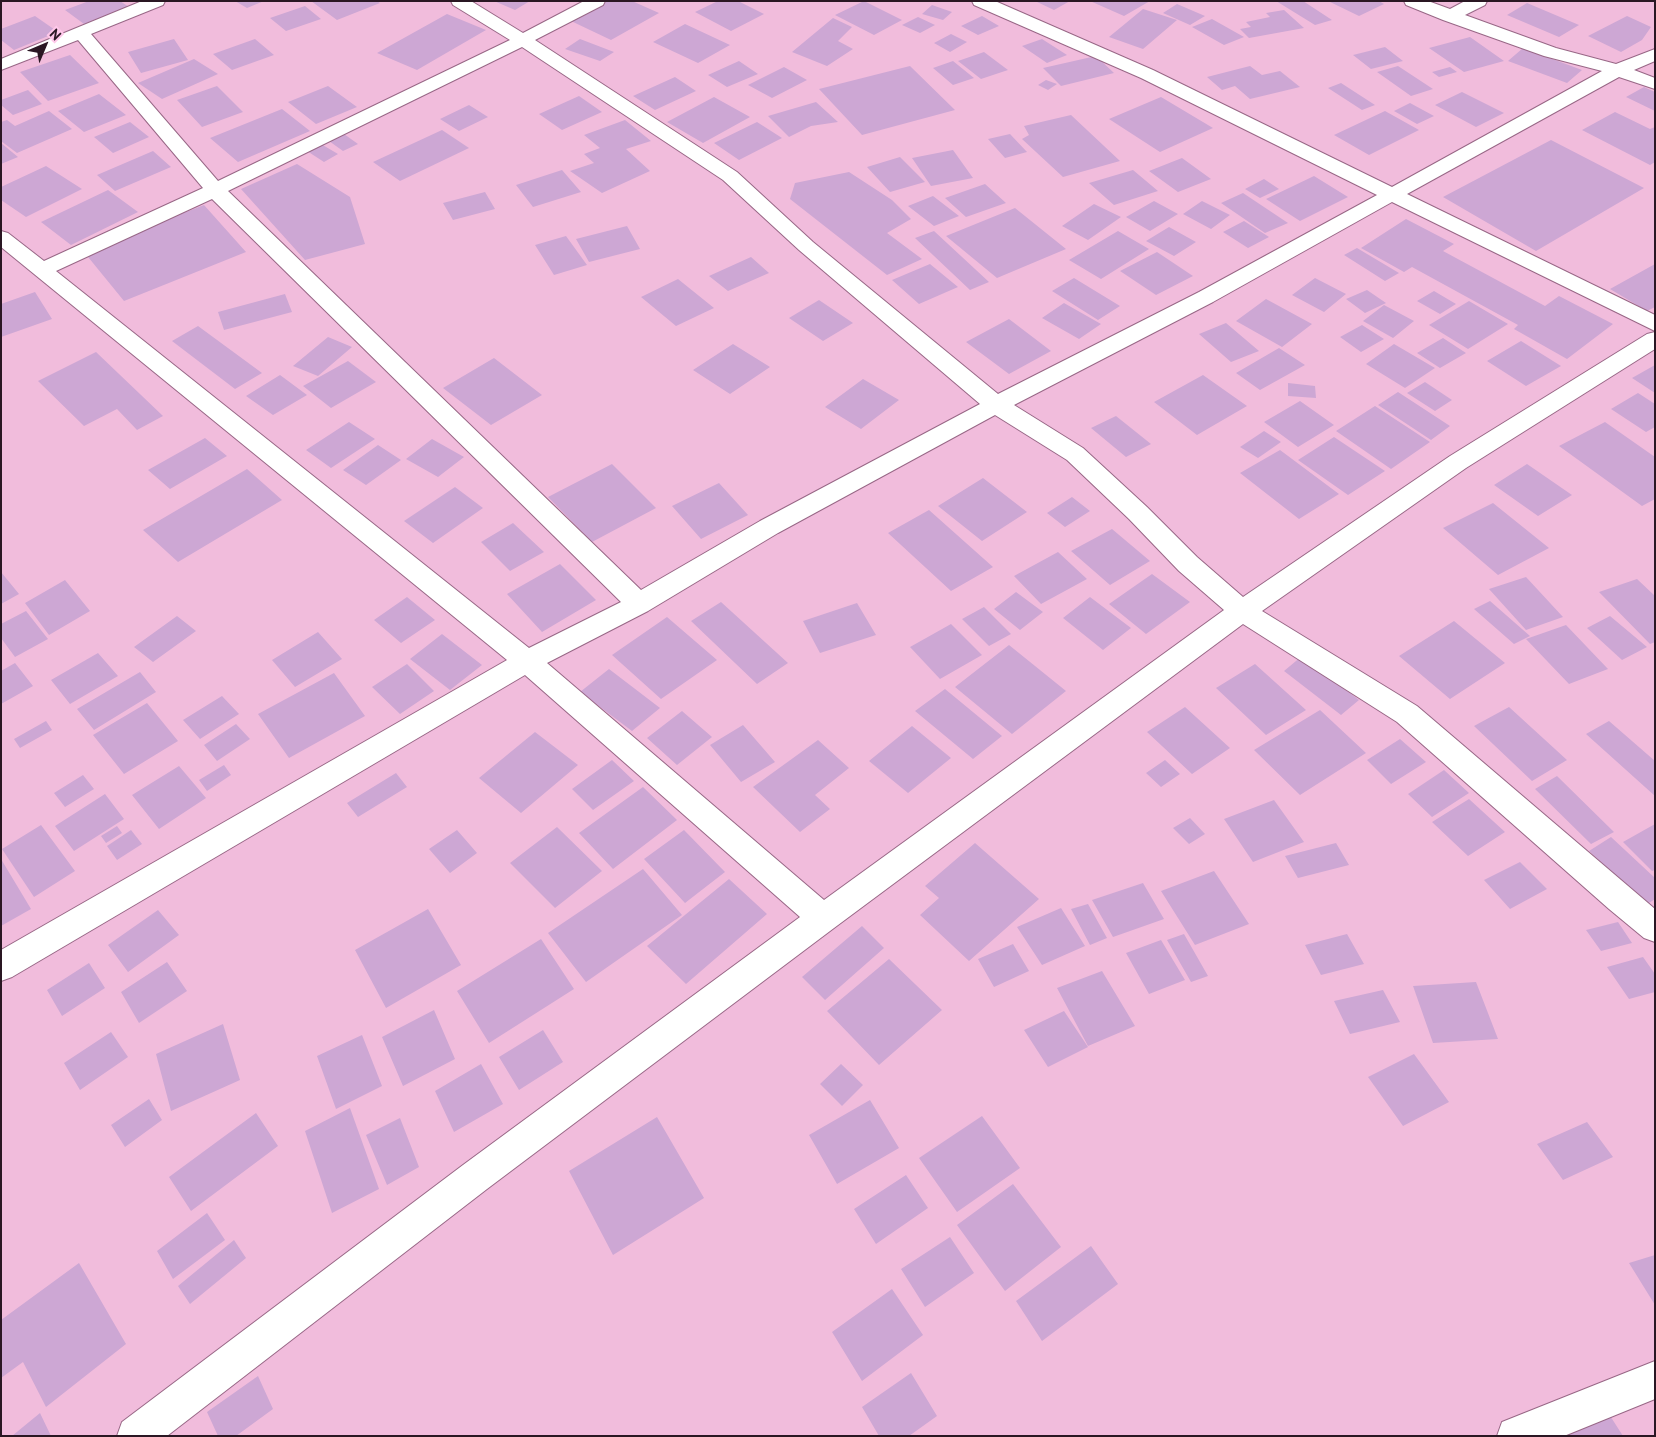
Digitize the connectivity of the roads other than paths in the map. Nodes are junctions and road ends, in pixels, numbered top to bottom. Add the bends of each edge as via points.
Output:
1 (157, 1) edge
2 (459, 1) edge
3 (597, 1) edge
4 (980, 1) edge
5 (1412, 1) edge
6 (1479, 1) edge
7 (1449, 16) junction
8 (81, 33) junction
9 (523, 40) junction
10 (1655, 54) edge
11 (1, 65) edge
12 (1618, 70) junction
13 (1655, 84) edge
14 (215, 190) junction
15 (1391, 195) junction
16 (1, 237) edge
17 (41, 270) junction
18 (1655, 324) edge
19 (1655, 339) edge
20 (996, 406) junction
21 (638, 604) junction
22 (1242, 611) junction
23 (527, 661) junction
24 (823, 918) junction
25 (1655, 928) edge
26 (1, 967) edge
27 (1655, 1380) edge
28 (136, 1436) edge
29 (1516, 1436) edge

1 - 8 street
2 - 9 street
3 - 9 street
4 - 15 street via 1147,74
5 - 7 street
6 - 7 street
7 - 12 street via 1550,52
8 - 11 street
8 - 14 street
9 - 14 street
9 - 20 street via 730,176 806,246
10 - 12 street
12 - 13 street
12 - 15 street
14 - 17 street
14 - 21 street
15 - 18 street
15 - 20 street via 1206,297
16 - 17 street
17 - 23 street
19 - 22 street via 1458,462
20 - 21 street via 769,527
20 - 22 street via 1075,454 1188,564
21 - 23 street
22 - 24 street
22 - 25 street via 1407,714
23 - 24 street
23 - 26 street
24 - 28 street via 483,1171
27 - 29 street

